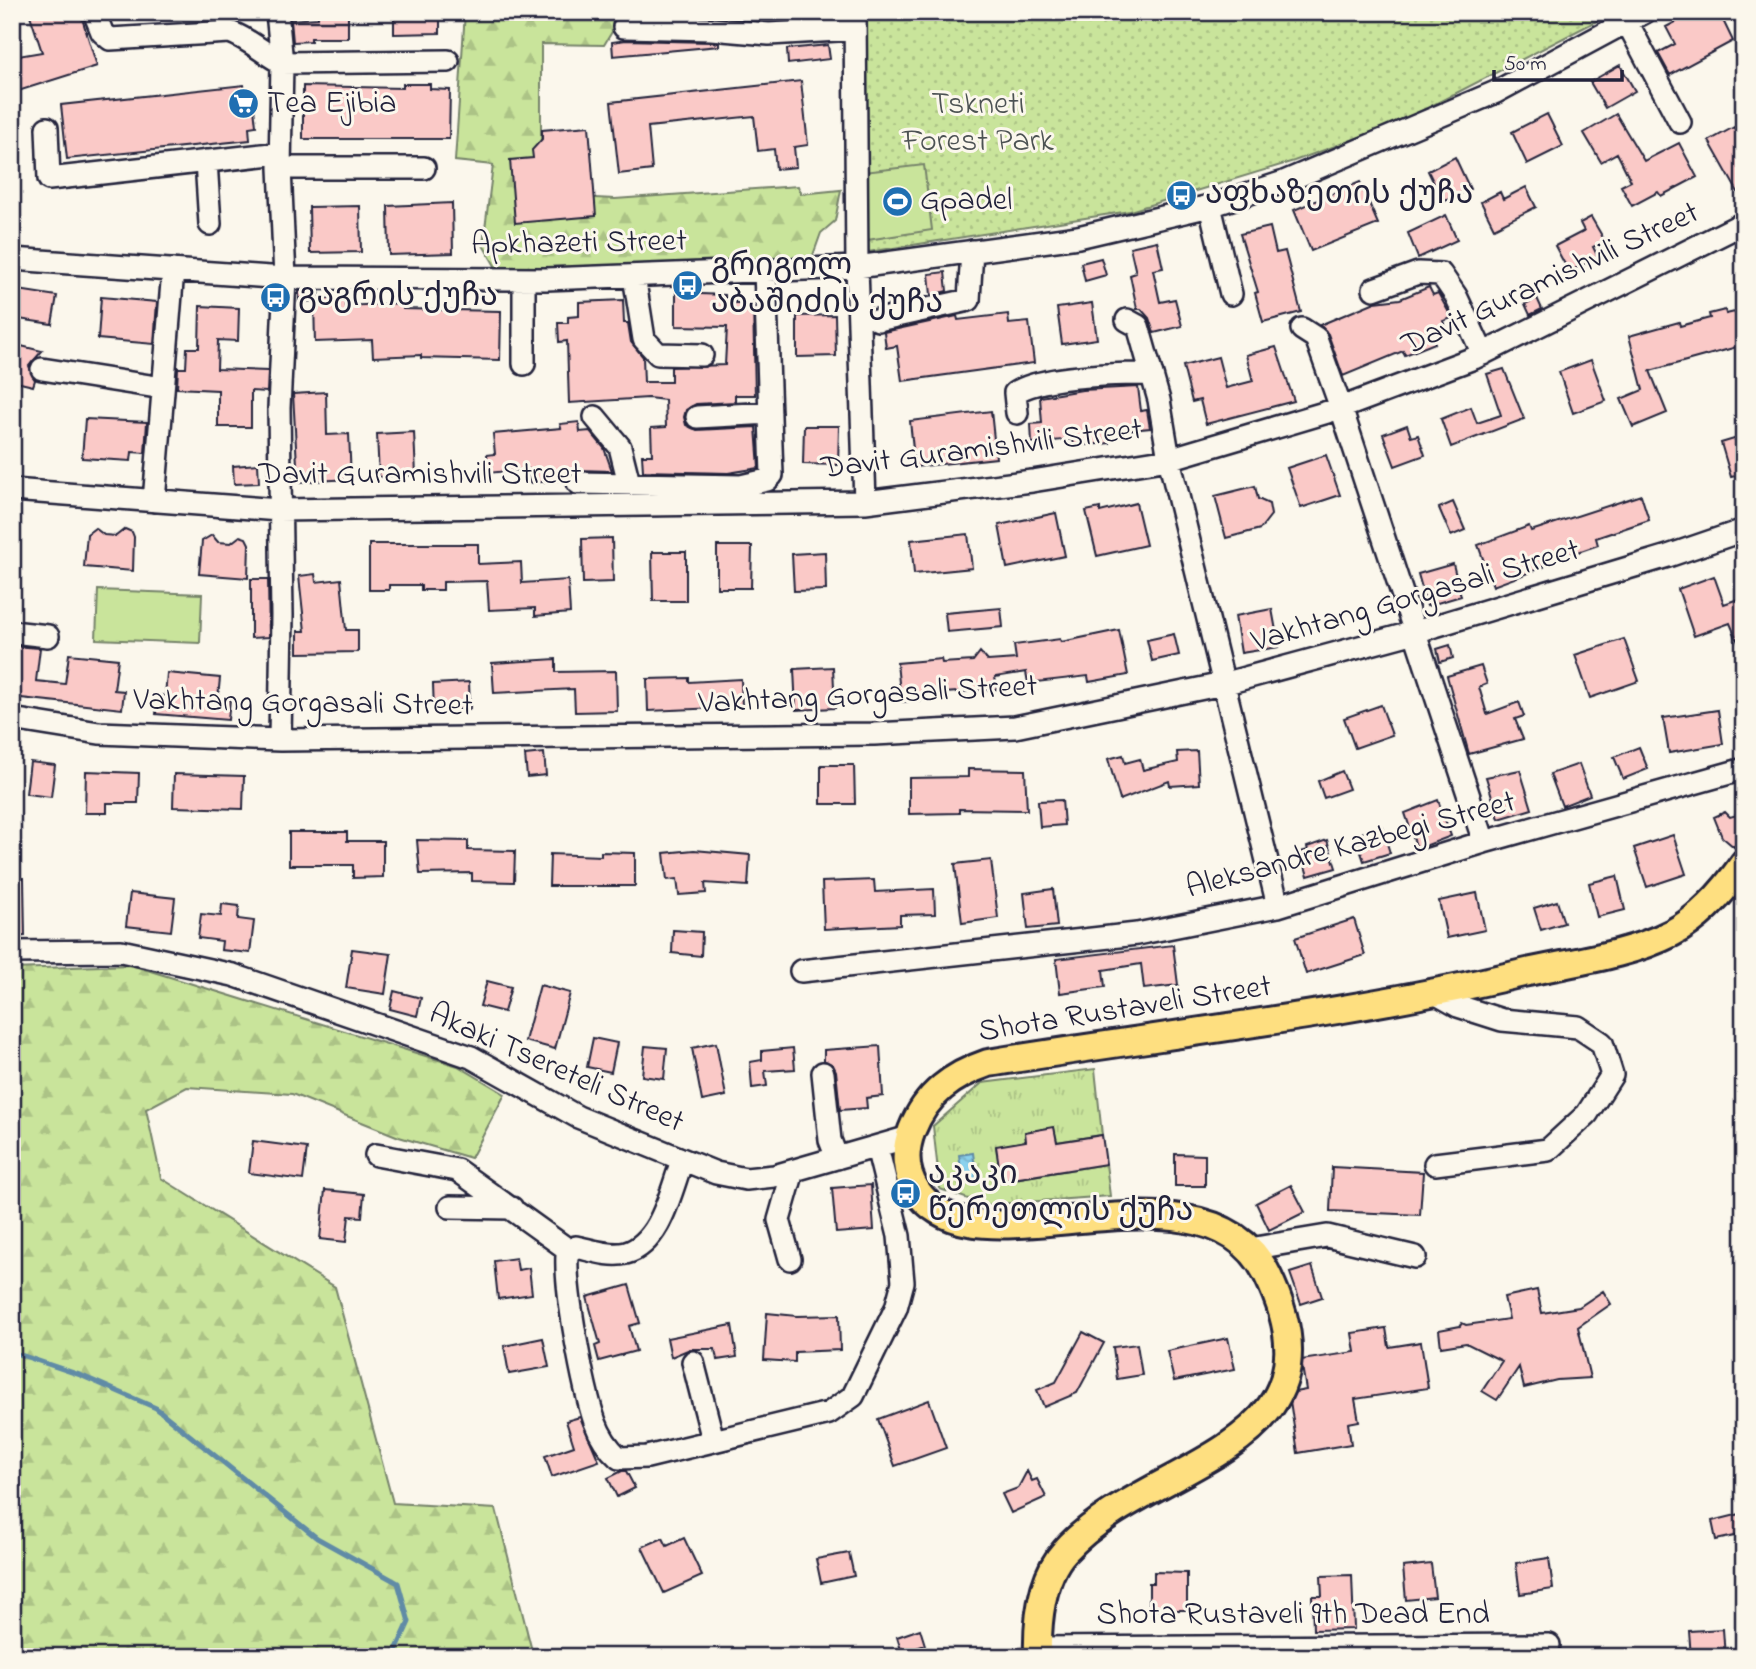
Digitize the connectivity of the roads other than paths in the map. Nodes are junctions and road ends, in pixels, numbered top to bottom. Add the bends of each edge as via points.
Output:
1 (93, 12) edge
2 (277, 12) edge
3 (1636, 17) edge
4 (855, 20) edge
5 (625, 27) dead end
6 (448, 61) dead end
7 (282, 63) junction
8 (1680, 122) dead end
9 (47, 128) dead end
10 (206, 161) junction
11 (280, 161) junction
12 (424, 168) dead end
13 (1210, 206) junction
14 (1744, 223) edge
15 (210, 224) dead end
16 (972, 251) junction
17 (12, 259) edge
18 (857, 267) junction
19 (173, 270) junction
20 (765, 270) junction
21 (634, 276) junction
22 (285, 278) junction
23 (524, 279) junction
24 (1374, 289) dead end
25 (1231, 294) dead end
26 (878, 320) dead end
27 (1127, 320) dead end
28 (1302, 329) dead end
29 (1483, 354) junction
30 (702, 355) dead end
31 (524, 364) dead end
32 (42, 369) dead end
33 (1152, 374) junction
34 (163, 388) junction
35 (1341, 408) junction
36 (770, 413) junction
37 (1017, 413) dead end
38 (595, 417) dead end
39 (697, 417) dead end
40 (1169, 459) junction
41 (578, 483) dead end
42 (629, 483) junction
43 (12, 490) edge
44 (154, 501) junction
45 (865, 502) junction
46 (279, 510) junction
47 (1744, 530) edge
48 (12, 632) edge
49 (1415, 632) junction
50 (48, 636) dead end
51 (1223, 684) junction
52 (12, 719) edge
53 (280, 740) junction
54 (1744, 769) edge
55 (1485, 842) junction
56 (1742, 869) edge
57 (1278, 906) junction
58 (12, 952) edge
59 (801, 971) dead end
60 (1435, 993) junction
61 (823, 1073) dead end
62 (909, 1137) junction
63 (877, 1147) junction
64 (376, 1155) dead end
65 (837, 1158) junction
66 (682, 1161) junction
67 (1435, 1164) dead end
68 (793, 1171) junction
69 (450, 1207) dead end
70 (512, 1208) junction
71 (1250, 1249) junction
72 (570, 1251) junction
73 (1415, 1257) dead end
74 (790, 1259) dead end
75 (693, 1363) dead end
76 (713, 1440) junction
77 (1549, 1645) dead end
78 (1037, 1653) edge

1 - 7 street via 110,39 230,32
2 - 7 street
3 - 8 street
3 - 13 street, Apkhazeti Street via 1496,92 1396,137
4 - 5 street via 769,34
4 - 18 street
6 - 7 street
7 - 11 street
9 - 10 street via 49,179
10 - 11 street
10 - 15 street
11 - 12 street
11 - 22 street
13 - 16 street, Apkhazeti Street via 1078,237
13 - 25 street
14 - 29 street, Davit Guramishvili Street
16 - 18 street, Apkhazeti Street
16 - 26 street via 968,300
17 - 19 street, Apkhazeti Street
18 - 20 street, Apkhazeti Street
18 - 45 street
19 - 22 street, Apkhazeti Street
19 - 34 street
20 - 21 street, Apkhazeti Street
20 - 36 street
21 - 23 street, Apkhazeti Street
21 - 30 street via 644,339 659,354
22 - 23 street, Apkhazeti Street
22 - 46 street
23 - 31 street
24 - 29 street via 1418,273 1441,274
27 - 33 street via 1138,326
28 - 35 street via 1316,338
29 - 35 street, Davit Guramishvili Street
32 - 34 street
33 - 37 street via 1105,375 1023,388 1015,393
33 - 40 street
34 - 44 street
35 - 40 street, Davit Guramishvili Street
35 - 49 street
36 - 39 street
36 - 42 street via 772,475 767,480 741,486
38 - 42 street via 620,447
40 - 45 street, Davit Guramishvili Street
40 - 51 street
41 - 42 street
43 - 44 street, Davit Guramishvili Street
44 - 46 street, Davit Guramishvili Street
45 - 46 street, Davit Guramishvili Street
46 - 53 street
47 - 49 street, Vakhtang Gorgasali Street
48 - 50 street
49 - 51 street, Vakhtang Gorgasali Street
49 - 55 street
51 - 53 street, Vakhtang Gorgasali Street via 1015,727 874,734
51 - 57 street
52 - 53 street, Vakhtang Gorgasali Street via 99,733
54 - 55 street, Aleksandre Kazbegi Street
55 - 57 street, Aleksandre Kazbegi Street
56 - 60 main road, Shota Rustaveli Street via 1705,909 1671,933 1616,951
57 - 59 street, Aleksandre Kazbegi Street via 1137,934
58 - 66 street, Akaki Tsereteli Street via 121,951 233,975 471,1057 578,1117
60 - 62 main road, Shota Rustaveli Street via 988,1063 961,1072 937,1090 918,1115
60 - 67 street via 1502,1020 1578,1027 1602,1043 1612,1075 1587,1114 1548,1150
61 - 65 street via 830,1140
62 - 63 street, Akaki Tsereteli Street
62 - 71 main road, Shota Rustaveli Street via 907,1167 912,1186 944,1216 1006,1224 1165,1217 1212,1228
63 - 65 street, Akaki Tsereteli Street
63 - 76 street via 899,1236 903,1282 896,1308 853,1396 829,1413
64 - 70 street via 457,1170
65 - 68 street, Akaki Tsereteli Street
66 - 68 street, Akaki Tsereteli Street via 746,1180
66 - 72 street via 660,1219 640,1246 625,1254 576,1247
68 - 74 street via 779,1220
69 - 70 street
70 - 72 street
71 - 73 street via 1327,1236
71 - 78 main road, Shota Rustaveli Street via 1280,1306 1287,1339 1285,1370 1274,1401 1252,1430 1218,1455 1099,1519 1063,1552 1045,1587
72 - 76 street via 566,1264 580,1355 602,1438 619,1458 628,1459
75 - 76 street
77 - 78 street, Shota Rustaveli 9th Dead End

